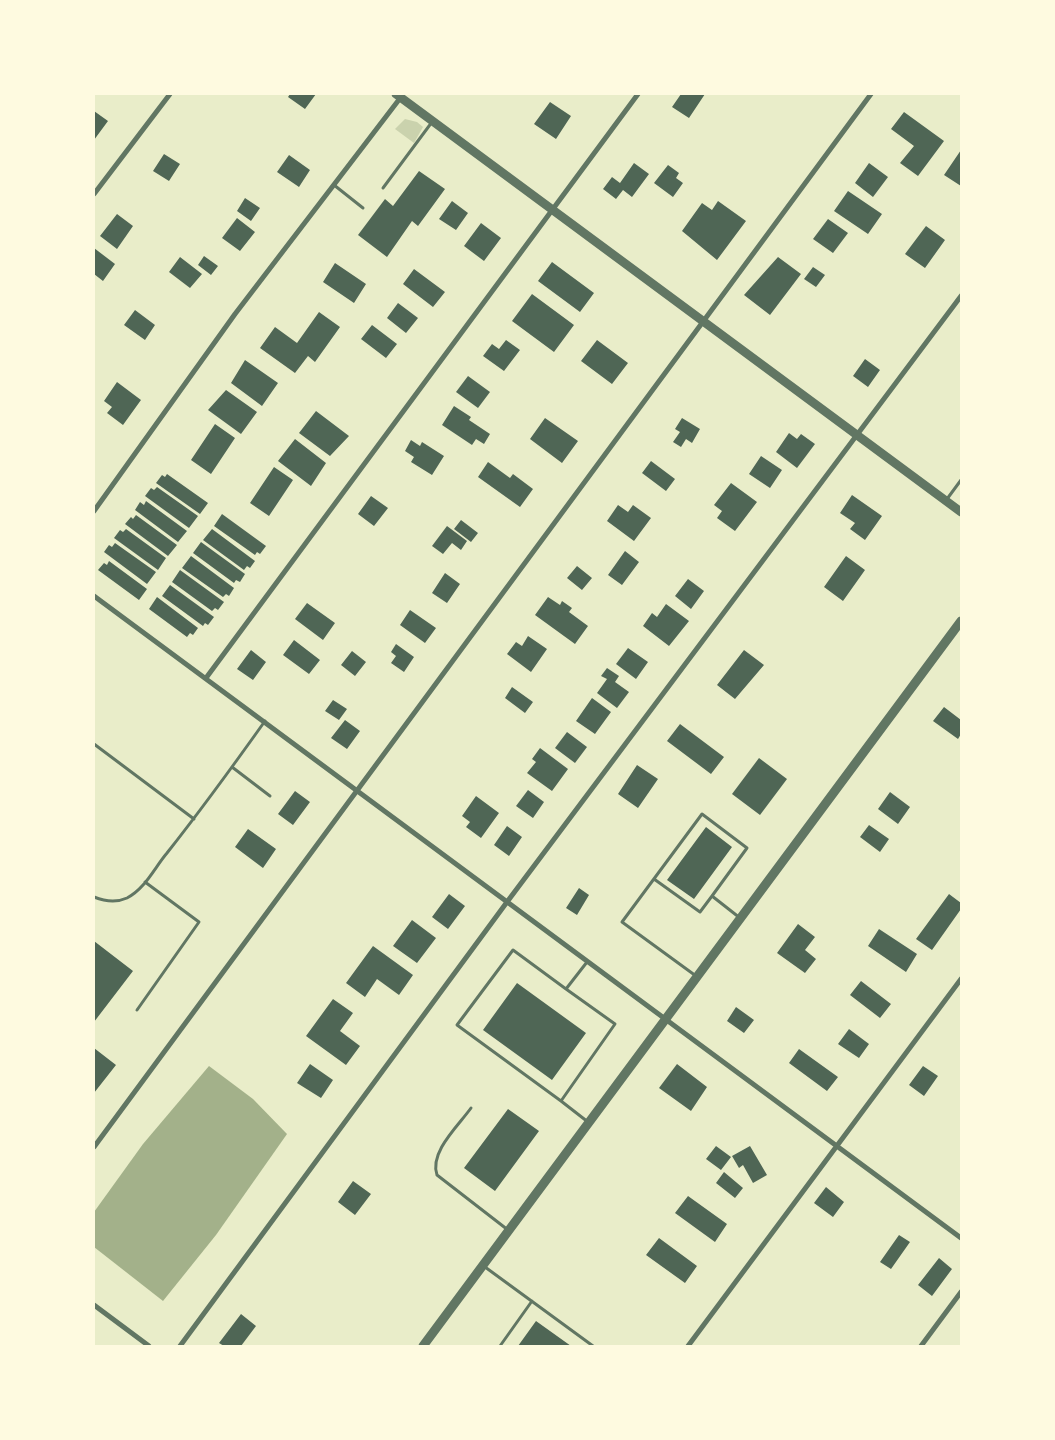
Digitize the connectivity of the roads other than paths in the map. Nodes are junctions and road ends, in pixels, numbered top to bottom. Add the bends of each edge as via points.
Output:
1 (170, 94) edge
2 (638, 94) edge
3 (871, 94) edge
4 (398, 96) edge
5 (433, 121) junction
6 (334, 185) junction
7 (383, 188) dead end
8 (94, 194) edge
9 (363, 208) dead end
10 (552, 209) junction
11 (961, 296) edge
12 (705, 321) junction
13 (858, 436) junction
14 (961, 480) edge
15 (946, 500) junction
16 (94, 511) edge
17 (961, 512) edge
18 (94, 596) edge
19 (961, 621) edge
20 (206, 678) junction
21 (265, 721) junction
22 (94, 744) edge
23 (232, 767) junction
24 (358, 790) junction
25 (270, 796) dead end
26 (194, 819) junction
27 (654, 879) junction
28 (145, 882) junction
29 (712, 896) junction
30 (94, 897) edge
31 (507, 902) junction
32 (741, 918) junction
33 (588, 962) junction
34 (697, 977) junction
35 (961, 979) edge
36 (566, 989) junction
37 (137, 1010) dead end
38 (665, 1019) junction
39 (561, 1101) junction
40 (472, 1108) dead end
41 (589, 1122) junction
42 (837, 1146) junction
43 (94, 1147) edge
44 (508, 1230) junction
45 (961, 1238) edge
46 (483, 1265) junction
47 (961, 1292) edge
48 (532, 1301) junction
49 (94, 1305) edge
50 (149, 1346) edge
51 (180, 1346) edge
52 (422, 1346) edge
53 (500, 1346) edge
54 (593, 1346) edge
55 (688, 1346) edge
56 (921, 1346) edge

1 - 8 street
2 - 10 street
3 - 12 street
4 - 5 street
4 - 6 street
5 - 7 lane
5 - 10 street
6 - 9 lane
6 - 16 street via 235,314
10 - 12 street
10 - 20 street
11 - 13 street
12 - 13 street
12 - 24 street
13 - 15 street
13 - 31 street
14 - 15 lane
15 - 17 street
18 - 20 street
19 - 32 street
20 - 21 street
21 - 23 lane
21 - 24 street
22 - 26 lane
23 - 25 lane
23 - 26 lane
24 - 31 street
24 - 43 street
26 - 28 lane
27 - 29 lane via 700,912
27 - 29 lane via 702,814 747,848
27 - 34 lane via 622,922
28 - 30 lane via 127,898 103,901
28 - 37 lane via 199,922
29 - 32 lane
31 - 33 street
31 - 51 street
32 - 34 street
33 - 36 lane
33 - 38 street
34 - 38 street
35 - 42 street
36 - 39 lane via 615,1024
36 - 39 lane via 513,950 457,1025
38 - 41 street
38 - 42 street
39 - 41 lane
40 - 44 lane via 441,1148 434,1168 437,1175
41 - 44 street
42 - 45 street
42 - 55 street
44 - 46 street
46 - 48 lane
46 - 52 street
47 - 56 street
48 - 53 lane
48 - 54 lane
49 - 50 street

